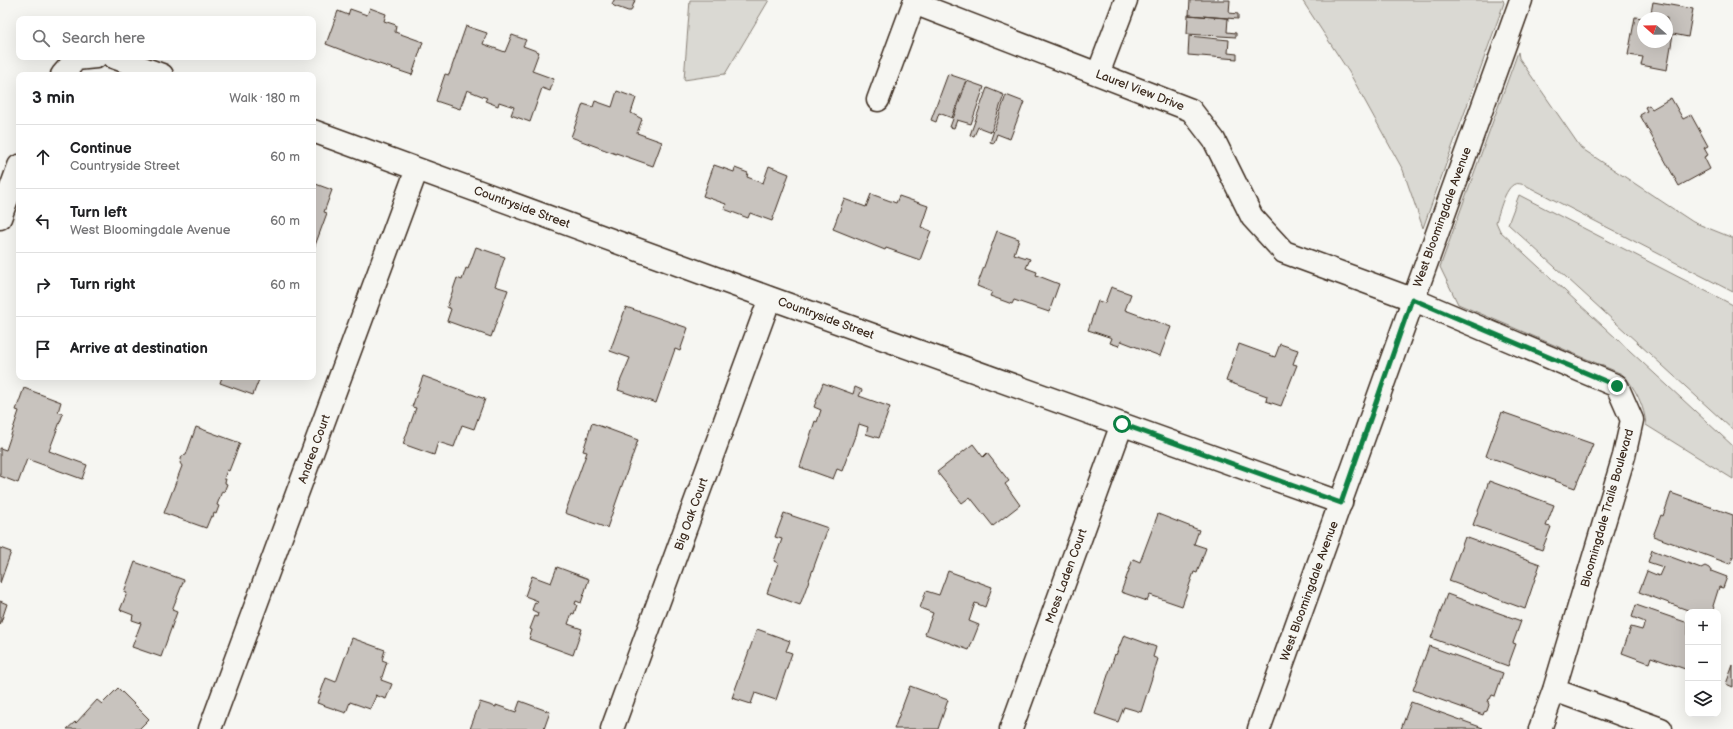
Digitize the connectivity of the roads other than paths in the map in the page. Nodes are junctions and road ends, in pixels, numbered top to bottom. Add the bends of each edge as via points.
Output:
1 (1126, 0) edge
2 (1521, 0) edge
3 (915, 1) edge
4 (121, 60) edge
5 (154, 72) edge
6 (1098, 74) junction
7 (878, 100) dead end
8 (316, 132) edge
9 (417, 169) junction
10 (16, 174) edge
11 (0, 218) edge
12 (770, 298) junction
13 (1412, 299) junction
14 (1122, 424) junction
15 (1341, 503) junction
16 (1554, 690) junction
17 (210, 729) edge
18 (612, 729) edge
19 (1011, 729) edge
20 (1259, 729) edge
21 (1540, 729) edge
22 (1661, 729) edge

1 - 6 street
2 - 13 street, West Bloomingdale Avenue
3 - 6 street, Laurel View Drive
3 - 7 street
4 - 5 street
6 - 13 street, Laurel View Drive via 1191,110 1214,140 1252,217 1284,252
8 - 9 street, Countryside Street
9 - 12 street, Countryside Street
9 - 17 street, Andrea Court
10 - 11 street
12 - 14 street, Countryside Street
12 - 18 street, Big Oak Court
13 - 15 street, West Bloomingdale Avenue
13 - 16 street, Bloomingdale Trails Boulevard via 1617,386 1632,420 1624,456
14 - 15 street, Countryside Street
14 - 19 street, Moss Laden Court
15 - 20 street, West Bloomingdale Avenue
16 - 21 street, Bloomingdale Trails Boulevard
16 - 22 street

